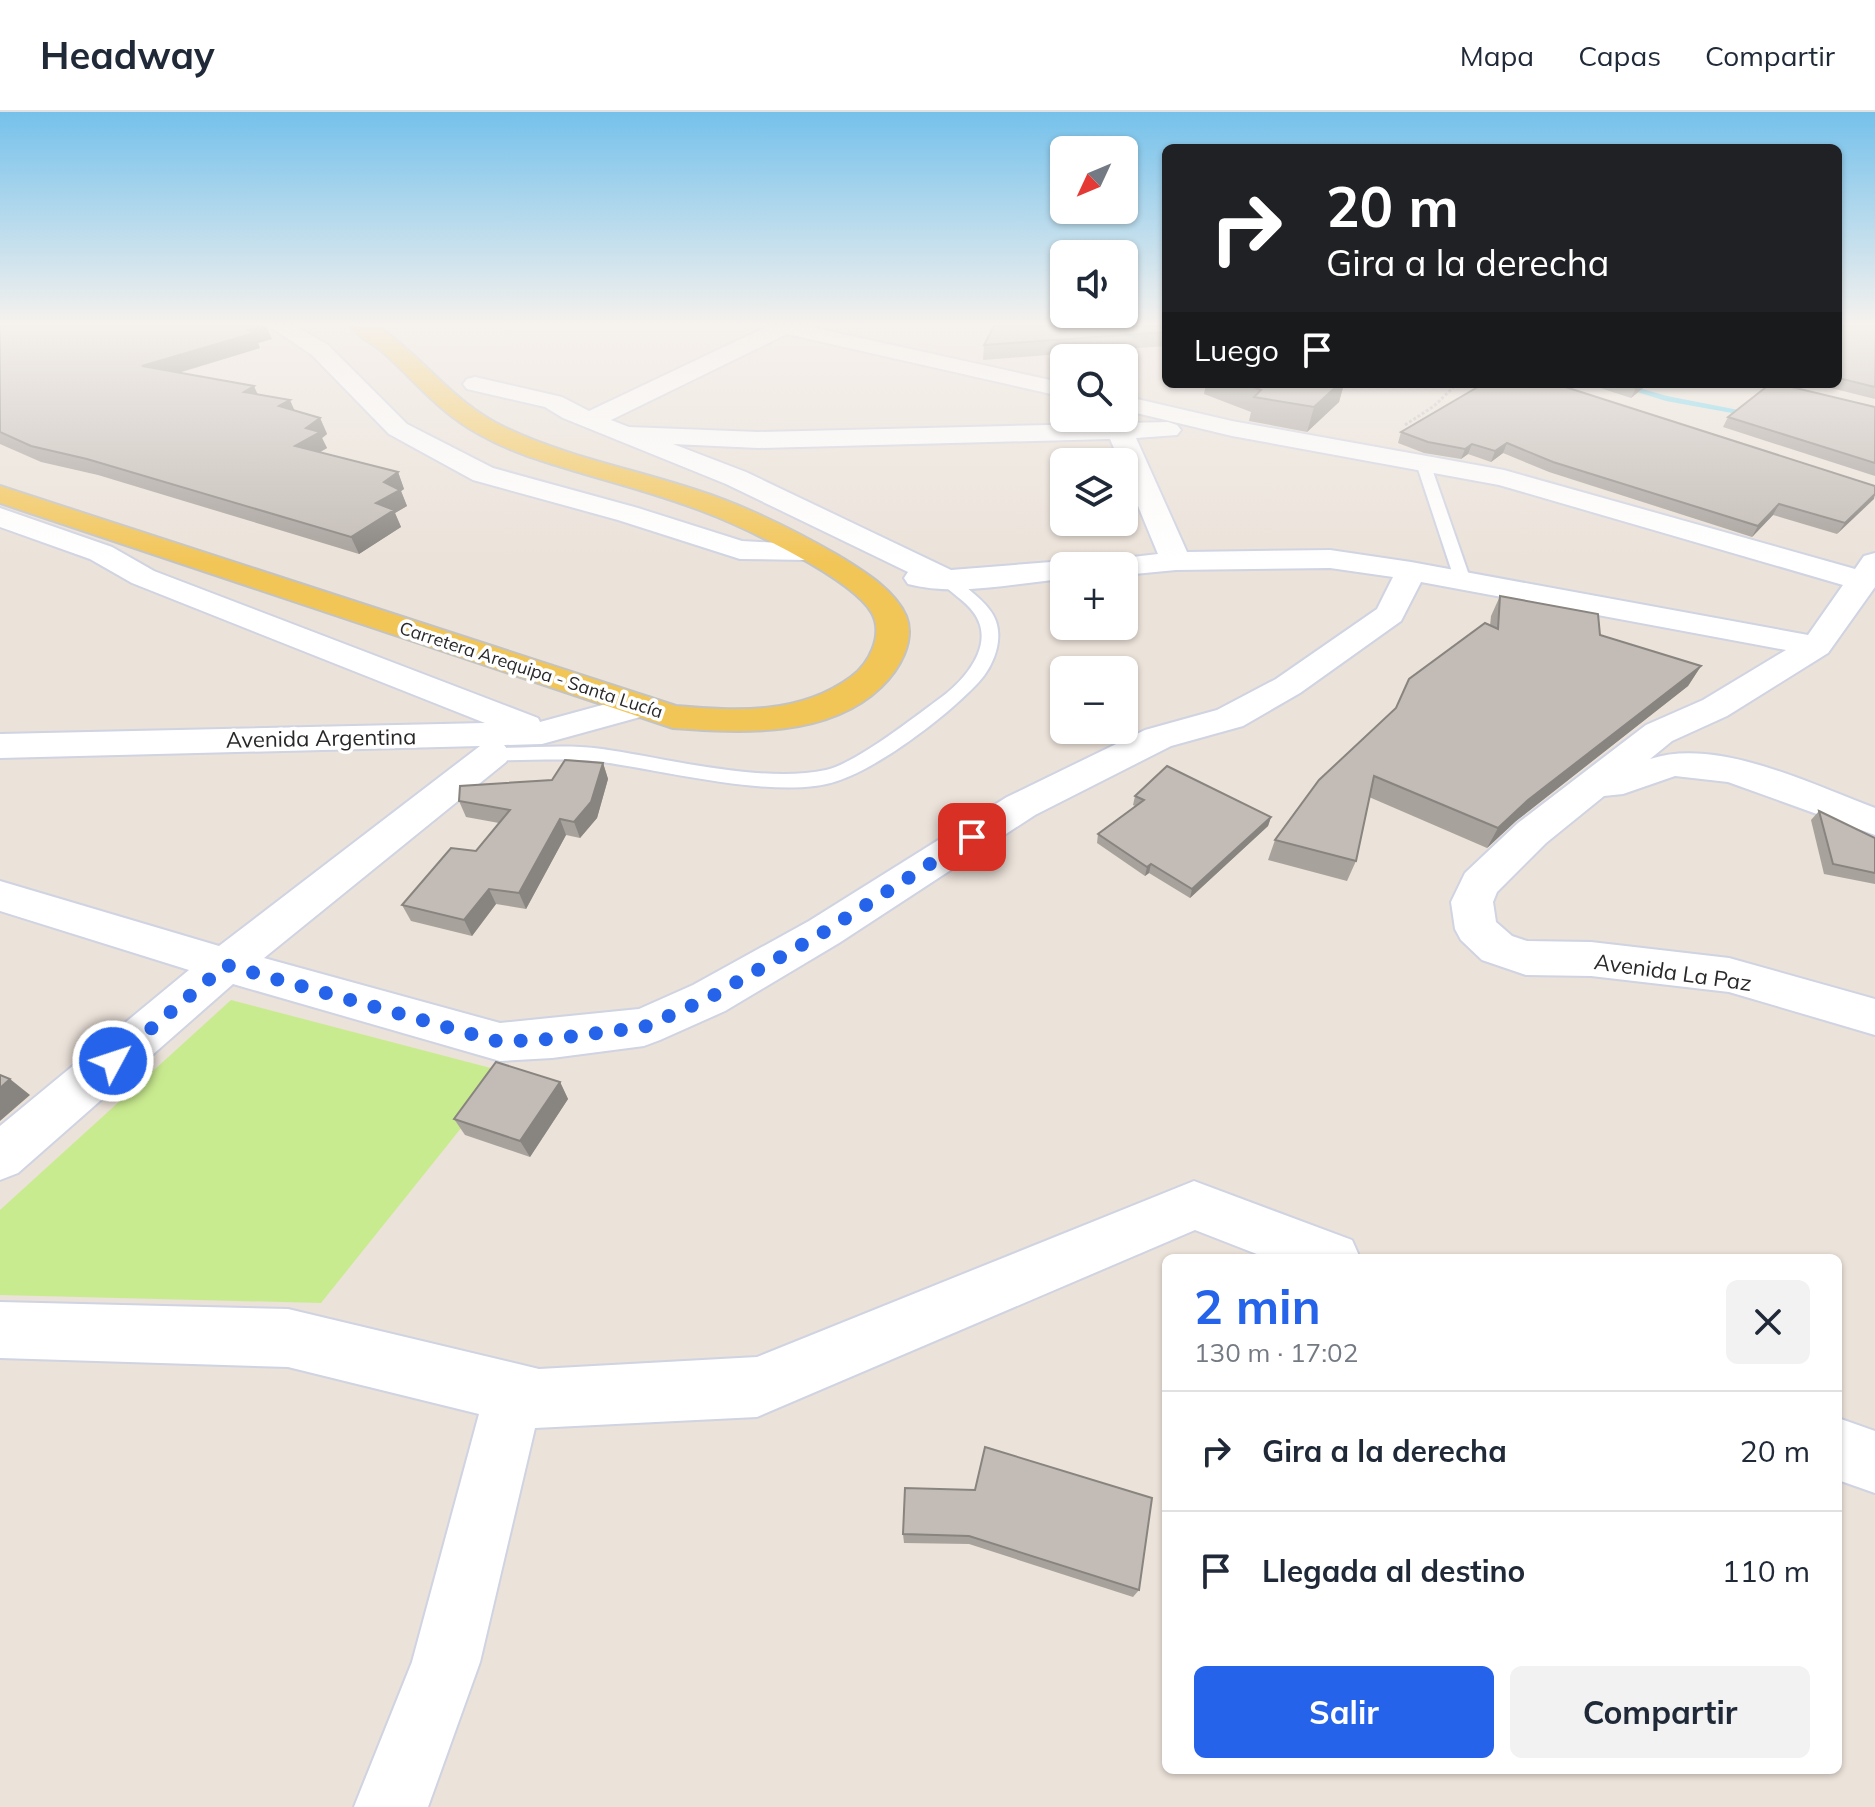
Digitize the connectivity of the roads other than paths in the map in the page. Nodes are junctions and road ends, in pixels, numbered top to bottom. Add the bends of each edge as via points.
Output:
1 (374, 405) edge
2 (453, 405) edge
3 (559, 405) edge
4 (620, 405) edge
5 (1138, 418) edge
6 (590, 420) junction
7 (1050, 421) edge
8 (1128, 432) edge
9 (624, 434) junction
10 (1422, 460) junction
11 (0, 494) edge
12 (0, 517) edge
13 (806, 551) junction
14 (1176, 561) junction
15 (1138, 564) edge
16 (1050, 571) edge
17 (1411, 571) junction
18 (1870, 571) edge
19 (848, 575) junction
20 (947, 580) junction
21 (1463, 581) junction
22 (1816, 646) junction
23 (639, 706) junction
24 (542, 733) junction
25 (0, 746) edge
26 (493, 754) joint
27 (1583, 794) junction
28 (1875, 822) edge
29 (0, 896) edge
30 (226, 965) junction
31 (1875, 1017) edge
32 (0, 1157) edge
33 (1323, 1254) edge
34 (0, 1330) edge
35 (514, 1392) junction
36 (1842, 1450) edge
37 (1875, 1462) edge
38 (391, 1807) edge

1 - 13 street via 398,429 483,474 740,550
2 - 13 main road, Carretera Arequipa - Santa Lucía via 499,434 717,507
3 - 6 street
4 - 6 street
5 - 10 street
6 - 9 street
7 - 9 street via 758,440
8 - 14 street
9 - 20 street via 736,478
10 - 18 street via 1600,503 1780,560
10 - 21 lane
11 - 23 main road, Carretera Arequipa - Santa Lucía
12 - 24 street
13 - 19 main road, Carretera Arequipa - Santa Lucía
14 - 15 street
14 - 17 street via 1330,559
16 - 20 street
17 - 21 street
17 - 30 street via 1390,614 1288,686 1230,718 1158,738 1021,806 824,932 709,998 644,1027 500,1042
18 - 22 street
19 - 20 street
19 - 23 main road, Carretera Arequipa - Santa Lucía via 889,613 894,631 877,671 849,694 791,717 735,722 673,717
20 - 26 lane via 983,612 989,630 989,651 976,675 890,744 832,776 786,780 599,755
21 - 22 street
22 - 27 street via 1715,708 1659,733
23 - 24 street, Avenida Argentina
24 - 25 street, Avenida Argentina
26 - 30 street
27 - 28 street via 1673,764 1733,770
27 - 31 street, Avenida La Paz via 1532,833 1480,884 1472,902 1476,929 1497,948 1526,958 1591,959 1729,975
29 - 30 street
30 - 32 street
33 - 35 street via 1194,1205 757,1387 539,1399
34 - 35 street via 288,1338
35 - 38 street via 446,1662
36 - 37 street

